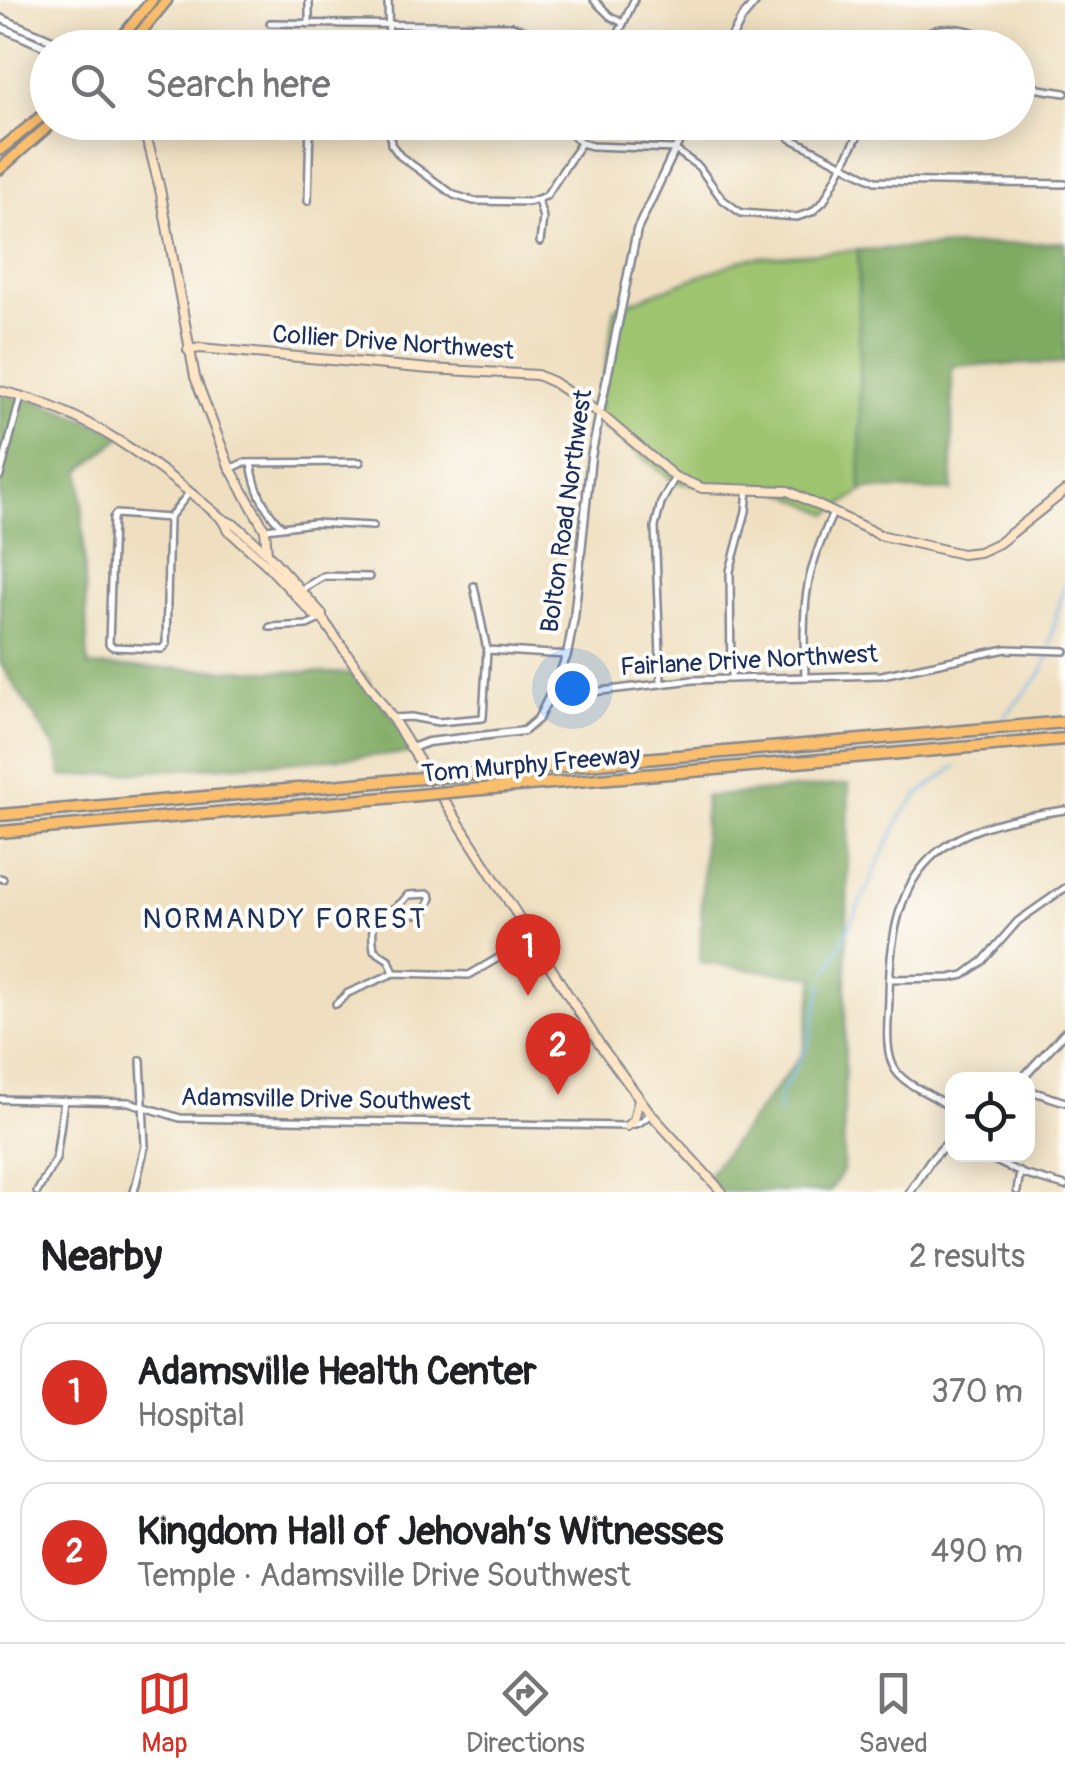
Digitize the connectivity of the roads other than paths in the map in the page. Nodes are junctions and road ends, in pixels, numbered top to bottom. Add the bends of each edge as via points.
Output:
1 (152, 0) edge
2 (167, 0) edge
3 (309, 0) edge
4 (388, 0) edge
5 (594, 0) edge
6 (634, 0) edge
7 (757, 0) edge
8 (0, 18) edge
9 (270, 23) dead end
10 (623, 23) junction
11 (309, 24) junction
12 (388, 24) junction
13 (0, 27) edge
14 (128, 30) edge
15 (143, 30) edge
16 (388, 30) edge
17 (526, 30) edge
18 (620, 30) edge
19 (736, 30) edge
20 (30, 31) edge
21 (30, 40) edge
22 (1035, 86) edge
23 (1065, 93) edge
24 (30, 126) edge
25 (32, 140) edge
26 (146, 140) edge
27 (310, 140) edge
28 (393, 140) edge
29 (579, 140) edge
30 (679, 140) edge
31 (794, 140) edge
32 (856, 140) edge
33 (582, 143) junction
34 (674, 149) junction
35 (0, 150) edge
36 (842, 166) junction
37 (0, 168) edge
38 (1065, 184) edge
39 (308, 200) dead end
40 (538, 200) junction
41 (540, 242) dead end
42 (188, 350) junction
43 (0, 392) edge
44 (21, 396) junction
45 (599, 413) junction
46 (251, 462) junction
47 (360, 462) dead end
48 (230, 469) junction
49 (0, 476) edge
50 (676, 477) junction
51 (748, 488) junction
52 (1065, 491) edge
53 (189, 493) junction
54 (833, 514) junction
55 (169, 518) junction
56 (221, 518) junction
57 (280, 525) junction
58 (372, 526) dead end
59 (265, 530) junction
60 (267, 553) junction
61 (369, 577) dead end
62 (474, 586) dead end
63 (302, 589) junction
64 (322, 618) junction
65 (270, 627) dead end
66 (488, 650) junction
67 (1065, 651) edge
68 (566, 655) junction
69 (804, 678) junction
70 (731, 679) junction
71 (661, 682) junction
72 (556, 683) junction
73 (392, 718) junction
74 (1062, 722) edge
75 (1065, 739) edge
76 (412, 748) junction
77 (1065, 810) edge
78 (0, 815) edge
79 (0, 832) edge
80 (1065, 888) edge
81 (398, 908) junction
82 (530, 939) junction
83 (394, 973) junction
84 (890, 979) junction
85 (336, 1004) dead end
86 (1065, 1032) edge
87 (141, 1060) dead end
88 (1028, 1072) edge
89 (1035, 1092) edge
90 (0, 1099) edge
91 (639, 1099) junction
92 (64, 1100) junction
93 (1065, 1102) edge
94 (144, 1104) junction
95 (945, 1105) edge
96 (652, 1114) junction
97 (628, 1126) junction
98 (945, 1145) edge
99 (998, 1162) edge
100 (1020, 1172) junction
101 (1065, 1186) edge
102 (1017, 1191) edge
103 (38, 1192) edge
104 (134, 1192) edge
105 (722, 1192) edge
106 (910, 1192) edge

1 - 14 main road
2 - 15 main road
3 - 11 street
4 - 12 street
5 - 10 street
6 - 10 street
7 - 19 street
8 - 20 street
9 - 11 street
10 - 18 street
11 - 12 street
12 - 16 street
12 - 17 street
13 - 21 street
22 - 23 street
24 - 35 main road
25 - 37 main road
26 - 42 main road
27 - 39 street
28 - 40 street via 394,150 454,195
29 - 33 street
30 - 34 street, Bolton Road Northwest
31 - 36 street
32 - 36 street
33 - 34 street
33 - 40 street
34 - 36 street via 699,166 728,206 753,216 812,212
34 - 45 street, Bolton Road Northwest via 637,230
36 - 38 street via 884,182
40 - 41 street
42 - 45 main road, Collier Drive Northwest via 536,375
42 - 48 main road
43 - 44 main road
44 - 49 street
44 - 53 main road via 90,423
45 - 50 main road, Collier Drive Northwest
45 - 68 street, Bolton Road Northwest
46 - 47 street
46 - 48 street
46 - 57 street via 265,510
48 - 59 main road
50 - 51 main road, Collier Drive Northwest via 702,488
50 - 71 street via 656,527
51 - 54 main road, Collier Drive Northwest via 788,491
51 - 70 street via 730,571
52 - 54 main road, Collier Drive Northwest via 1011,535 970,554 880,536
53 - 55 street
53 - 56 main road
54 - 69 street via 806,584
55 - 55 street via 166,644 113,648 113,518
56 - 60 main road
56 - 64 main road
57 - 58 street
57 - 59 street
59 - 60 main road
60 - 63 main road
61 - 63 street via 324,576
62 - 66 street
63 - 64 main road
64 - 65 street
64 - 73 main road
66 - 68 street
66 - 73 street via 483,718
67 - 69 street, Fairlane Drive Northwest via 1006,649 882,676
68 - 72 street, Bolton Road Northwest
69 - 70 street, Fairlane Drive Northwest
70 - 71 street, Fairlane Drive Northwest
71 - 72 street, Fairlane Drive Northwest via 584,693
72 - 76 street, Bolton Road Northwest via 524,731
73 - 76 main road
74 - 78 highway, Tom Murphy Freeway, bridge
75 - 79 highway, Tom Murphy Freeway, bridge
76 - 82 main road
77 - 84 street via 962,834 930,858 898,914
80 - 84 street via 1018,921 964,974
81 - 81 street via 408,895 430,894 424,914
81 - 83 street via 376,917 372,939
82 - 83 street via 468,975
82 - 91 main road
83 - 85 street
84 - 95 street via 893,1067
86 - 88 street
87 - 94 street
89 - 93 street
90 - 92 street, Adamsville Drive Southwest
91 - 96 main road
91 - 97 main road
92 - 94 street, Adamsville Drive Southwest
92 - 103 street via 56,1159
94 - 97 street, Adamsville Drive Southwest via 180,1118
94 - 104 street via 145,1146
96 - 97 street, Adamsville Drive Southwest
96 - 105 main road
98 - 106 street
99 - 100 street
100 - 101 street
100 - 102 street

